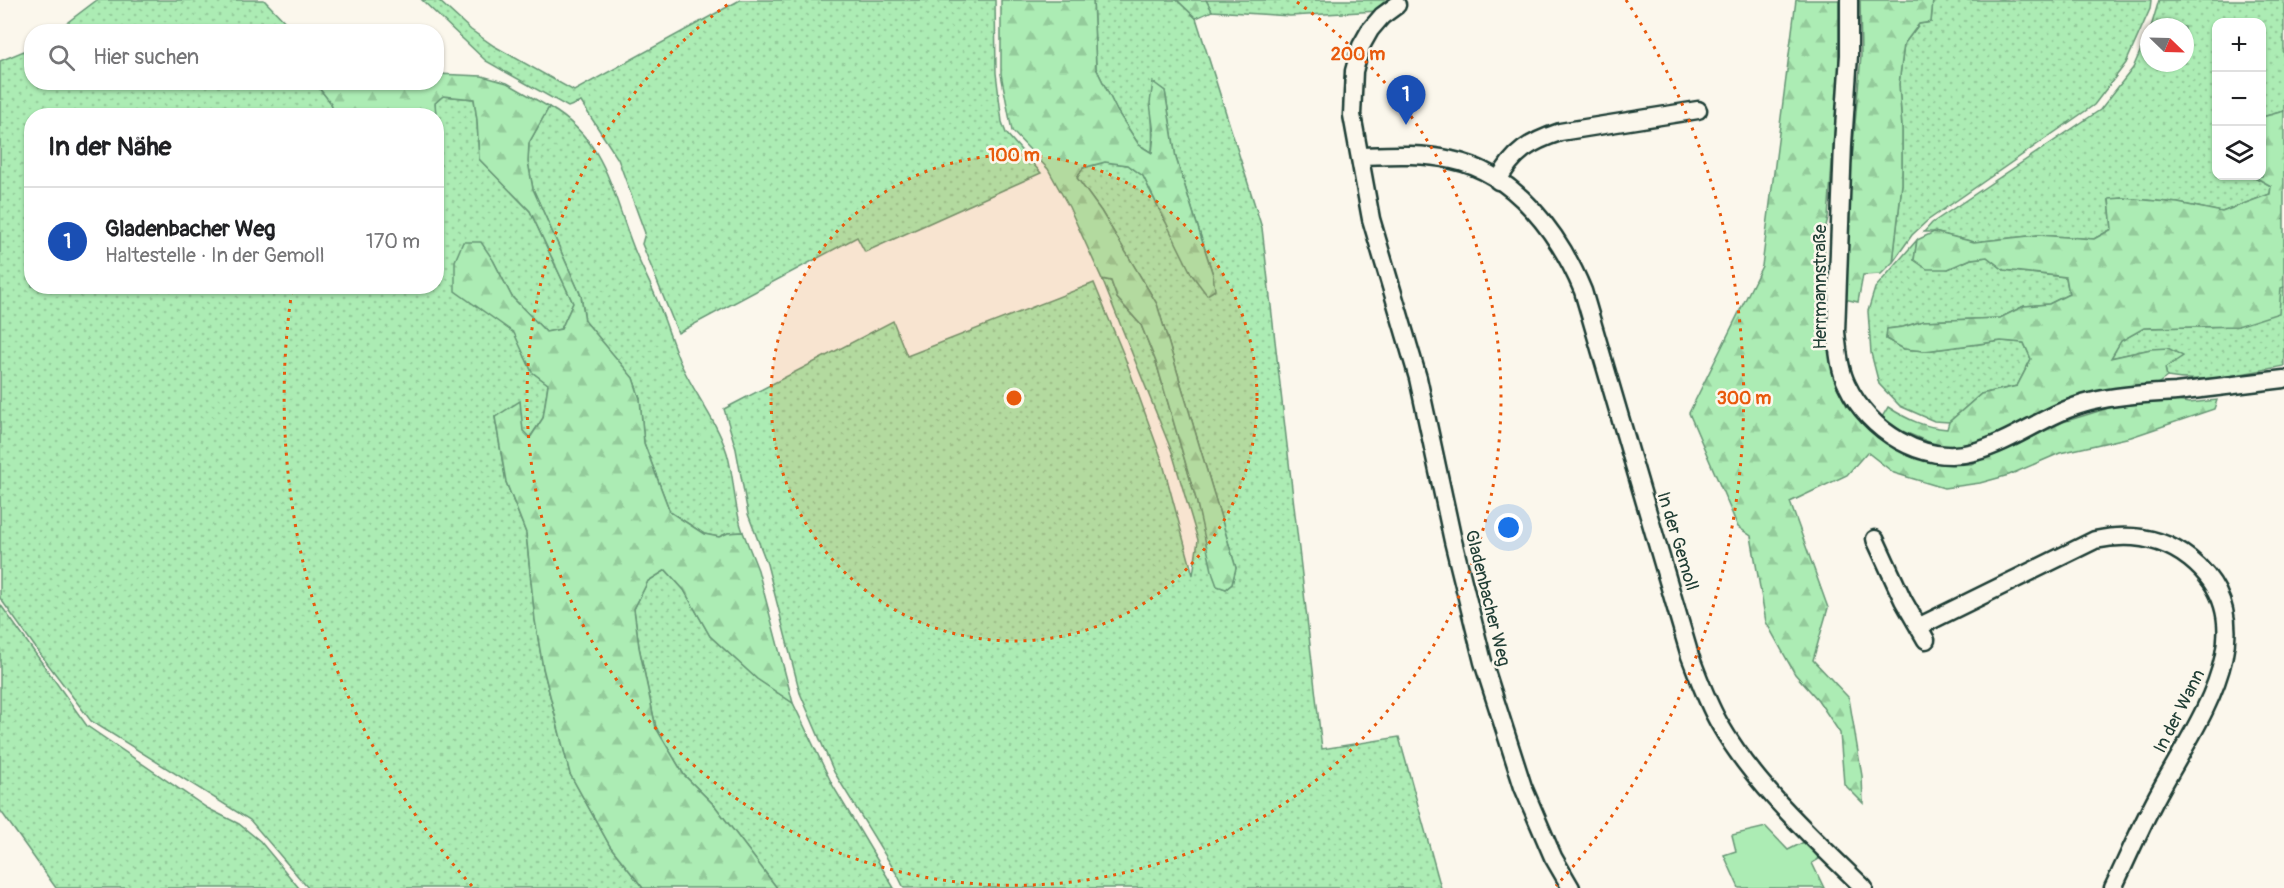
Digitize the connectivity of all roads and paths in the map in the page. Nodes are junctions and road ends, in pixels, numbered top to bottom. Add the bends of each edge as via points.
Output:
1 (1849, 0) edge
2 (1397, 5) dead end
3 (1698, 110) dead end
4 (1360, 156) junction
5 (1498, 181) junction
6 (2284, 379) edge
7 (1875, 539) dead end
8 (1571, 888) edge
9 (1864, 888) edge
10 (2113, 888) edge

1 - 6 street, Herrmannstraße via 1850,55 1836,332 1845,383 1871,420 1908,445 1940,454 1972,453 2089,402
2 - 4 street, Gladenbacher Weg via 1370,30 1354,71 1352,115
3 - 5 street via 1542,138 1513,157
4 - 5 street, In der Gemoll via 1408,155 1451,160
4 - 8 street, Gladenbacher Weg via 1371,219 1418,378 1483,662 1523,787
5 - 9 street, In der Gemoll via 1535,211 1557,238 1580,281 1690,656 1719,723 1768,789
7 - 10 street, In der Wann via 1923,633 2095,540 2137,537 2169,545 2204,572 2224,613 2227,644 2222,671

